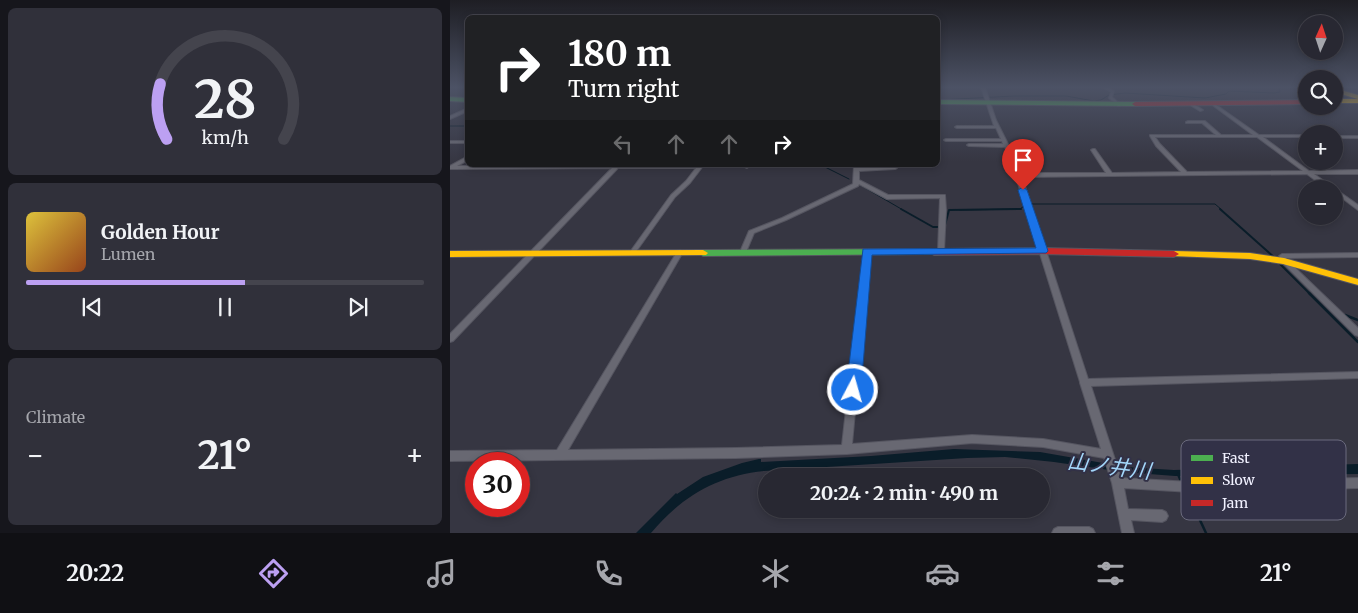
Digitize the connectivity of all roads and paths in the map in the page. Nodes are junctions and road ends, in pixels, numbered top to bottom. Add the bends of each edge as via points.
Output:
1 (462, 112) edge
2 (991, 112) edge
3 (1224, 112) edge
4 (450, 118) edge
5 (1188, 122) dead end
6 (957, 126) dead end
7 (997, 127) junction
8 (1220, 136) junction
9 (1258, 136) junction
10 (1298, 136) edge
11 (1343, 136) edge
12 (1358, 137) edge
13 (950, 139) dead end
14 (1003, 140) junction
15 (450, 142) edge
16 (465, 142) edge
17 (970, 145) dead end
18 (1006, 146) junction
19 (1093, 150) dead end
20 (465, 159) edge
21 (534, 167) edge
22 (617, 167) edge
23 (699, 167) edge
24 (857, 167) edge
25 (895, 167) edge
26 (451, 168) edge
27 (1308, 172) junction
28 (1358, 172) edge
29 (1185, 173) junction
30 (1110, 174) junction
31 (1018, 175) junction
32 (857, 180) junction
33 (1319, 180) edge
34 (1343, 197) edge
35 (1358, 208) edge
36 (942, 251) junction
37 (1042, 251) junction
38 (535, 252) junction
39 (633, 252) junction
40 (680, 252) junction
41 (743, 252) junction
42 (867, 252) junction
43 (450, 254) edge
44 (1358, 255) edge
45 (1284, 261) junction
46 (1358, 282) edge
47 (1358, 333) edge
48 (450, 339) edge
49 (1358, 376) edge
50 (1084, 383) junction
51 (848, 449) junction
52 (1106, 454) junction
53 (560, 455) junction
54 (450, 456) edge
55 (1117, 483) junction
56 (1181, 486) edge
57 (1124, 514) junction
58 (1162, 516) dead end
59 (1058, 533) edge
60 (1089, 533) edge
61 (1128, 533) edge

1 - 4 street
2 - 7 street
3 - 9 street
5 - 8 street via 1203,122
6 - 7 street
7 - 14 street
8 - 9 street
8 - 29 street via 1152,136
9 - 10 street
9 - 27 street
11 - 12 street
13 - 14 street
14 - 18 street
15 - 16 street
17 - 18 street
18 - 31 street
19 - 30 street
20 - 26 street
21 - 26 street
22 - 38 street
23 - 39 street via 673,196
24 - 25 street
24 - 32 street
27 - 28 street
27 - 29 street
27 - 33 street
29 - 30 street
30 - 31 street
31 - 37 street
32 - 36 street via 887,197 944,193
32 - 41 street via 856,185 751,232
34 - 35 street
36 - 37 street
36 - 42 street
37 - 45 street via 1250,256
37 - 50 street
38 - 39 street
38 - 43 street
38 - 48 street
39 - 40 street
40 - 41 street
40 - 53 street
41 - 42 street
42 - 51 street
44 - 45 street via 1282,256
45 - 46 street
45 - 47 street
49 - 50 street
50 - 52 street
51 - 52 street via 972,439 1043,443
51 - 53 street
52 - 55 street
53 - 54 street
55 - 56 street
55 - 57 street
57 - 58 street
57 - 61 street
59 - 60 street

